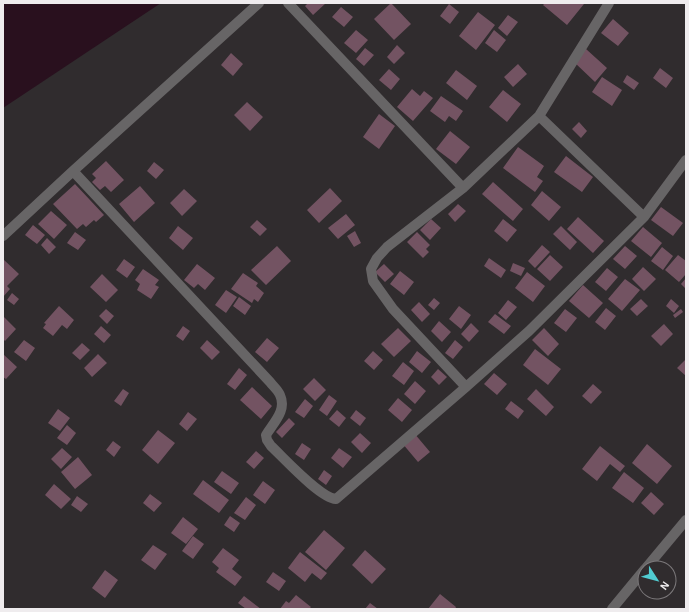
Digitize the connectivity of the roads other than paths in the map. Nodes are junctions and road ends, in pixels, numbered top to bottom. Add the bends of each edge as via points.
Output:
1 (259, 3) edge
2 (288, 3) edge
3 (609, 3) edge
4 (538, 116) junction
5 (686, 160) edge
6 (73, 171) junction
7 (463, 188) junction
8 (644, 217) junction
9 (3, 236) edge
10 (466, 387) junction
11 (686, 520) edge
12 (652, 560) edge
13 (637, 578) edge
14 (612, 609) edge

1 - 6 street
2 - 7 street
3 - 4 street
4 - 7 street
4 - 8 street
5 - 8 street
6 - 9 street
6 - 10 street via 270,382 280,395 283,405 266,434 267,440 331,499 340,497
7 - 10 street via 387,247 371,269 373,281 393,309
8 - 10 street via 529,331
11 - 12 street
13 - 14 street

